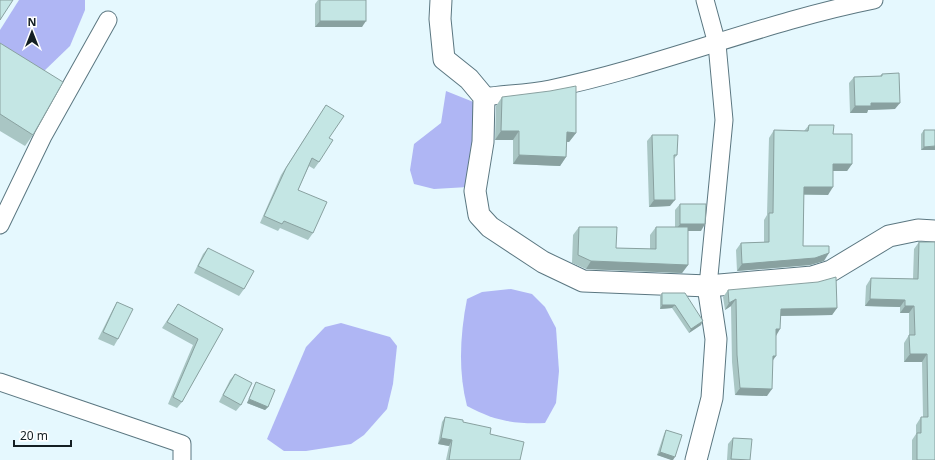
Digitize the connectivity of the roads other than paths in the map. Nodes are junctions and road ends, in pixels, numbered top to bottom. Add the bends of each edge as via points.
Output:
1 (442, 0) edge
2 (705, 0) edge
3 (874, 0) edge
4 (108, 20) dead end
5 (717, 44) junction
6 (484, 97) junction
7 (0, 225) edge
8 (935, 232) edge
9 (708, 286) junction
10 (0, 382) edge
11 (182, 460) edge
12 (696, 460) edge

1 - 6 street via 440,19 444,59 469,79
2 - 5 street
3 - 5 street via 776,25
4 - 7 street via 43,136
5 - 6 street via 549,89
5 - 9 street via 724,120
6 - 9 street via 483,142 475,191 480,214 490,227 543,262 583,281
8 - 9 street via 918,230 889,236 831,272 812,277
9 - 12 street via 716,339 712,398
10 - 11 street via 182,444

